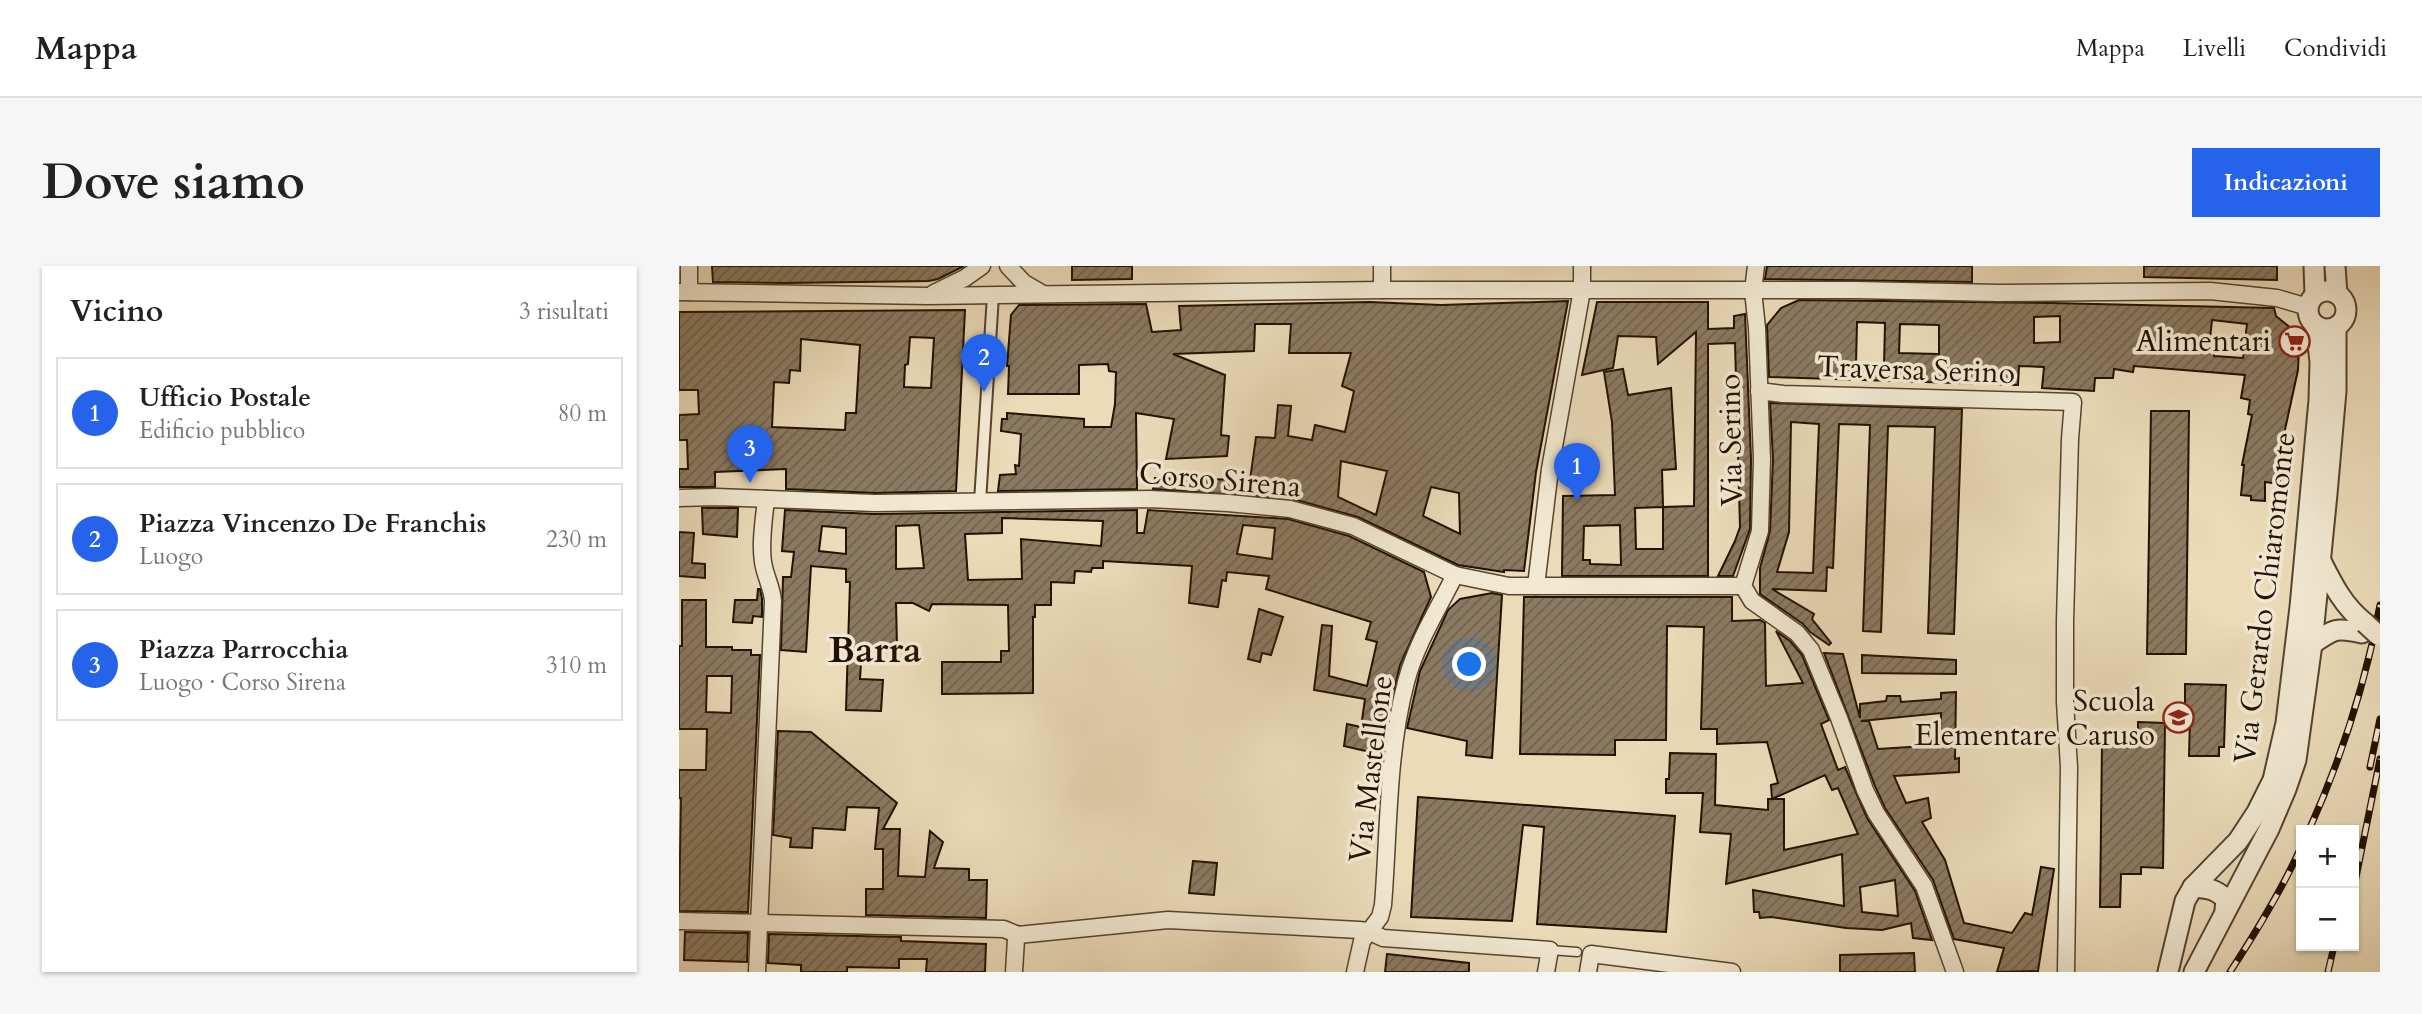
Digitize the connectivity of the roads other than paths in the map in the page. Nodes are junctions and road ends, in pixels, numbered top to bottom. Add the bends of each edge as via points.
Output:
1 (688, 266) edge
2 (982, 266) edge
3 (1008, 266) edge
4 (1382, 266) edge
5 (1582, 266) edge
6 (1756, 266) edge
7 (2314, 266) edge
8 (2335, 266) edge
9 (1382, 290) junction
10 (1582, 290) junction
11 (1753, 291) junction
12 (684, 292) edge
13 (2337, 294) junction
14 (993, 295) junction
15 (1045, 295) junction
16 (929, 296) junction
17 (2311, 301) junction
18 (2316, 326) junction
19 (2336, 327) junction
20 (1759, 391) junction
21 (679, 498) edge
22 (765, 499) junction
23 (980, 502) junction
24 (2319, 558) junction
25 (1455, 575) junction
26 (1537, 586) junction
27 (1743, 586) junction
28 (2313, 609) junction
29 (2363, 628) edge
30 (2312, 644) junction
31 (2193, 887) junction
32 (2225, 910) junction
33 (679, 921) edge
34 (758, 923) junction
35 (1368, 931) junction
36 (1019, 934) junction
37 (1550, 950) junction
38 (1577, 952) dead end
39 (757, 972) edge
40 (1014, 972) edge
41 (1355, 972) edge
42 (1546, 972) edge
43 (1588, 972) edge
44 (1732, 972) edge
45 (1955, 972) edge
46 (2066, 972) edge
47 (2168, 972) edge
48 (2193, 972) edge

1 - 12 street
2 - 16 street
3 - 15 street via 1024,283
4 - 9 street
5 - 10 street
6 - 11 street, Via Serino
7 - 17 street
8 - 13 street
9 - 10 street
9 - 15 street
10 - 11 street
10 - 26 street via 1550,469
11 - 17 street via 2210,292
11 - 20 street, Via Serino
12 - 16 street
13 - 17 street via 2323,291
13 - 19 street via 2346,311
14 - 15 street
14 - 16 street
14 - 23 street
17 - 18 street via 2309,317
18 - 19 street
18 - 28 street, Via Gerardo Chiaromonte via 2320,362
19 - 24 street, Via Gerardo Chiaromonte via 2336,391
20 - 27 street, Via Serino via 1760,531
20 - 46 street, Traversa Serino via 2073,402 2065,621 2069,767
21 - 22 street, Corso Sirena
22 - 23 street, Corso Sirena
22 - 34 street via 762,560 773,601
23 - 25 street, Corso Sirena via 1150,499 1290,509 1353,526
24 - 28 street, Via Gerardo Chiaromonte
24 - 29 street
25 - 26 street, Corso Sirena via 1509,586
25 - 35 street, Via Mastellone via 1406,683 1389,800 1383,905
26 - 27 street, Corso Sirena
27 - 45 street via 1752,601 1811,650 1865,790 1924,886
28 - 29 street
28 - 30 street, Via Gerardo Chiaromonte
28 - 31 street, Via Gerardo Chiaromonte via 2273,780 2238,841
29 - 30 street via 2335,630
30 - 32 street, Via Gerardo Chiaromonte via 2290,779
31 - 32 street via 2219,893 2226,900
31 - 47 street, Via Gerardo Chiaromonte via 2185,901
32 - 48 street, Via Gerardo Chiaromonte
33 - 34 street
34 - 36 street via 1005,929
34 - 39 street
35 - 36 street via 1168,920
35 - 37 street via 1383,938
35 - 41 street, Via Mastellone
36 - 40 street
37 - 38 lane
37 - 42 street
43 - 44 street via 1591,954

